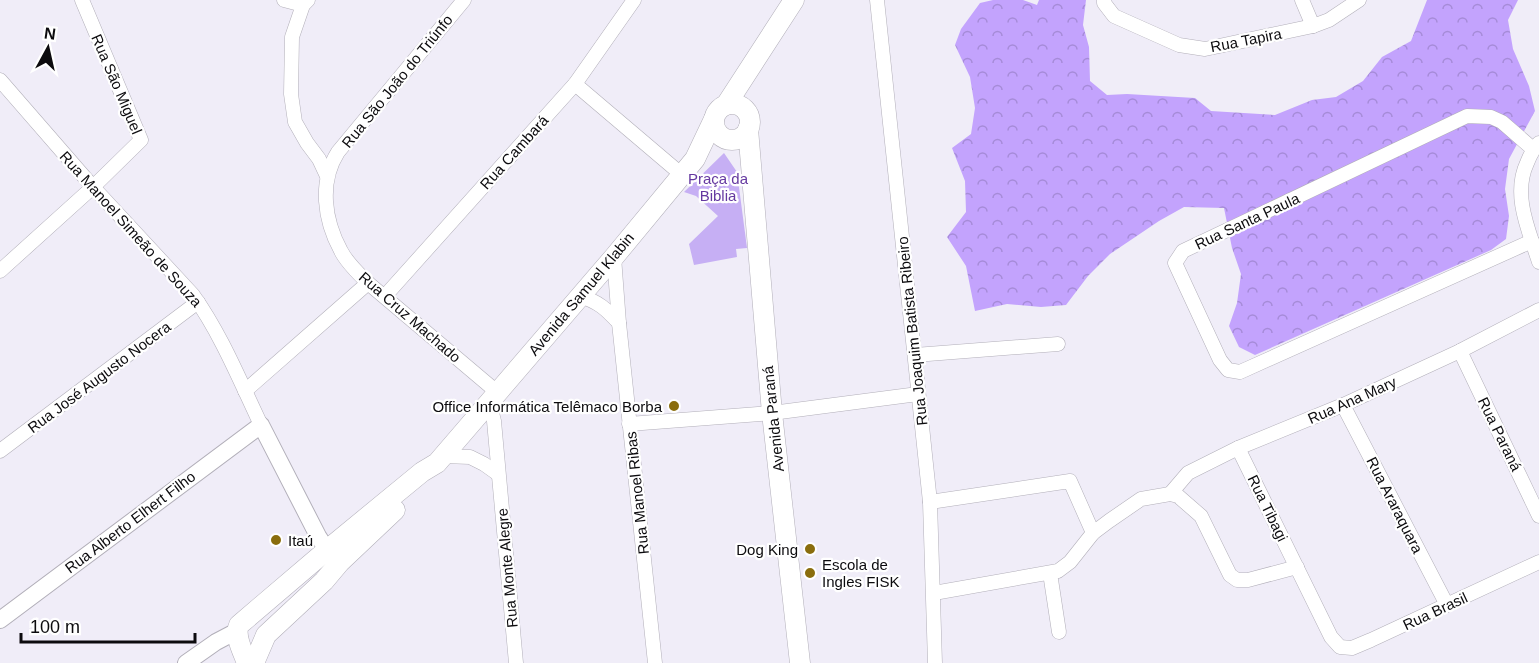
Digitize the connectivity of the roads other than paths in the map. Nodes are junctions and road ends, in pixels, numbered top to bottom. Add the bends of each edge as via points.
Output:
1 (82, 0) edge
2 (284, 0) edge
3 (464, 0) edge
4 (634, 0) edge
5 (794, 0) edge
6 (877, 0) edge
7 (1104, 0) edge
8 (1302, 0) edge
9 (1359, 0) edge
10 (306, 3) edge
11 (1313, 26) junction
12 (754, 60) junction
13 (0, 80) edge
14 (575, 84) junction
15 (720, 112) junction
16 (739, 130) junction
17 (1536, 146) edge
18 (695, 159) junction
19 (329, 169) junction
20 (681, 174) junction
21 (93, 187) junction
22 (1532, 241) junction
23 (614, 257) junction
24 (1539, 262) edge
25 (0, 270) edge
26 (368, 283) junction
27 (385, 296) junction
28 (580, 296) junction
29 (198, 302) junction
30 (1539, 310) edge
31 (619, 323) junction
32 (1058, 344) dead end
33 (1460, 351) junction
34 (915, 355) junction
35 (245, 391) junction
36 (918, 394) junction
37 (493, 396) junction
38 (1343, 405) junction
39 (772, 413) junction
40 (629, 424) junction
41 (261, 425) junction
42 (1238, 448) junction
43 (0, 451) edge
44 (440, 459) junction
45 (498, 474) junction
46 (1174, 495) junction
47 (930, 502) junction
48 (1539, 516) edge
49 (1093, 533) junction
50 (334, 556) junction
51 (1539, 561) edge
52 (1297, 567) junction
53 (1050, 573) junction
54 (934, 593) junction
55 (1447, 605) junction
56 (0, 620) edge
57 (1059, 632) dead end
58 (237, 633) junction
59 (266, 635) junction
60 (1331, 638) joint
61 (186, 663) edge
62 (247, 663) edge
63 (254, 663) edge
64 (516, 663) edge
65 (655, 663) edge
66 (800, 663) edge
67 (935, 663) edge

1 - 21 street, Rua São Miguel via 141,140
2 - 10 street
3 - 19 street, Rua São João do Triúnfo via 338,152
4 - 14 street, Rua Cambará
5 - 12 main road, Avenida Samuel Klabin
6 - 34 street, Rua Joaquim Batista Ribeiro
7 - 11 street, Rua Tapira via 1114,16 1179,45 1205,49
8 - 11 street
9 - 11 street, Rua Tapira
10 - 19 street via 292,37 291,94 295,122
12 - 15 main road, Avenida Samuel Klabin
12 - 16 main road, Avenida Samuel Klabin
13 - 21 street, Rua Manoel Simeão de Souza
14 - 20 street
14 - 27 street, Rua Cambará
15 - 16 main road, Avenida Paraná via 717,131 721,136
15 - 16 main road via 738,105 743,107
15 - 18 main road, Avenida Samuel Klabin
16 - 18 main road
16 - 39 main road, Avenida Paraná via 752,175
17 - 22 street via 1521,181 1525,220
17 - 22 street, Rua Santa Paula via 1491,117 1467,116 1183,251 1175,263 1220,360 1228,370 1240,372
18 - 20 main road, Avenida Samuel Klabin
19 - 26 street, Rua Cruz Machado via 326,198 334,234 341,252
20 - 23 main road, Avenida Samuel Klabin
21 - 25 street
21 - 29 street, Rua Manoel Simeão de Souza
22 - 24 street
23 - 28 main road, Avenida Samuel Klabin
23 - 31 street, Rua Manoel Ribas
26 - 27 street, Rua Cruz Machado
26 - 35 street
27 - 37 street, Rua Cruz Machado
28 - 31 street via 595,301
28 - 37 main road, Avenida Samuel Klabin
29 - 35 street, Rua Manoel Simeão de Souza
29 - 43 street, Rua José Augusto Nocera
30 - 33 street, Rua Ana Mary
31 - 40 street, Rua Manoel Ribas
32 - 34 street
33 - 38 street, Rua Ana Mary
33 - 48 street, Rua Paraná
34 - 36 street, Rua Joaquim Batista Ribeiro
35 - 41 street, Rua Manoel Simeão de Souza
36 - 39 street
36 - 47 street, Rua Joaquim Batista Ribeiro
37 - 44 main road, Avenida Samuel Klabin
37 - 45 street, Rua Monte Alegre
38 - 42 street, Rua Ana Mary
38 - 55 street, Rua Araraquara
39 - 40 street
39 - 66 main road, Avenida Paraná
40 - 65 street, Rua Manoel Ribas
41 - 50 street, Rua Manoel Simeão de Souza via 318,536
41 - 56 street, Rua Alberto Elhert Filho
42 - 46 street, Rua Ana Mary via 1188,473
42 - 52 street, Rua Tibagi
44 - 45 street via 470,457
44 - 50 main road, Avenida Samuel Klabin via 430,477
45 - 64 street, Rua Monte Alegre
46 - 49 street via 1141,499
46 - 52 street via 1202,516 1230,575 1237,580
47 - 49 street via 1070,481
47 - 54 street, Rua Joaquim Batista Ribeiro
49 - 53 street via 1070,562
50 - 58 main road via 239,625
50 - 59 main road, Avenida Samuel Klabin via 324,580
51 - 55 street, Rua Brasil
52 - 60 street, Rua Tibagi
53 - 54 street
53 - 57 street
54 - 67 street, Rua Joaquim Batista Ribeiro
55 - 60 street, Rua Brasil via 1352,648 1340,647
58 - 59 main road via 247,640
58 - 61 street
58 - 62 main road
59 - 63 main road

